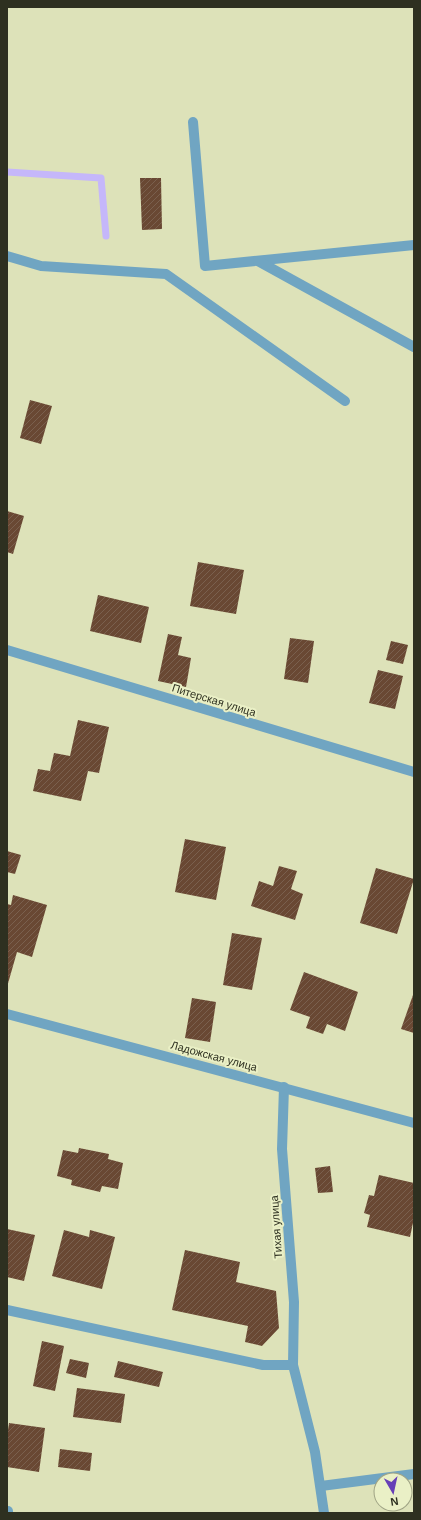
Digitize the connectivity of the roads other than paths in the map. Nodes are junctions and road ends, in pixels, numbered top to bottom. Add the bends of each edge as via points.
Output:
1 (193, 122) dead end
2 (414, 245) edge
3 (7, 256) edge
4 (258, 261) junction
5 (414, 347) edge
6 (345, 401) dead end
7 (7, 650) edge
8 (414, 772) edge
9 (7, 1014) edge
10 (284, 1087) junction
11 (414, 1123) edge
12 (7, 1310) edge
13 (293, 1365) junction
14 (414, 1474) edge
15 (321, 1486) junction
16 (324, 1513) edge

1 - 4 street via 205,266
2 - 4 street
3 - 6 street via 40,266 166,274
4 - 5 street
7 - 8 street, Питерская улица
9 - 10 street, Ладожская улица
10 - 11 street, Ладожская улица
10 - 13 street, Тихая улица via 282,1149 294,1302
12 - 13 street via 263,1365
13 - 15 street, Тихая улица
14 - 15 street
15 - 16 street, Тихая улица

